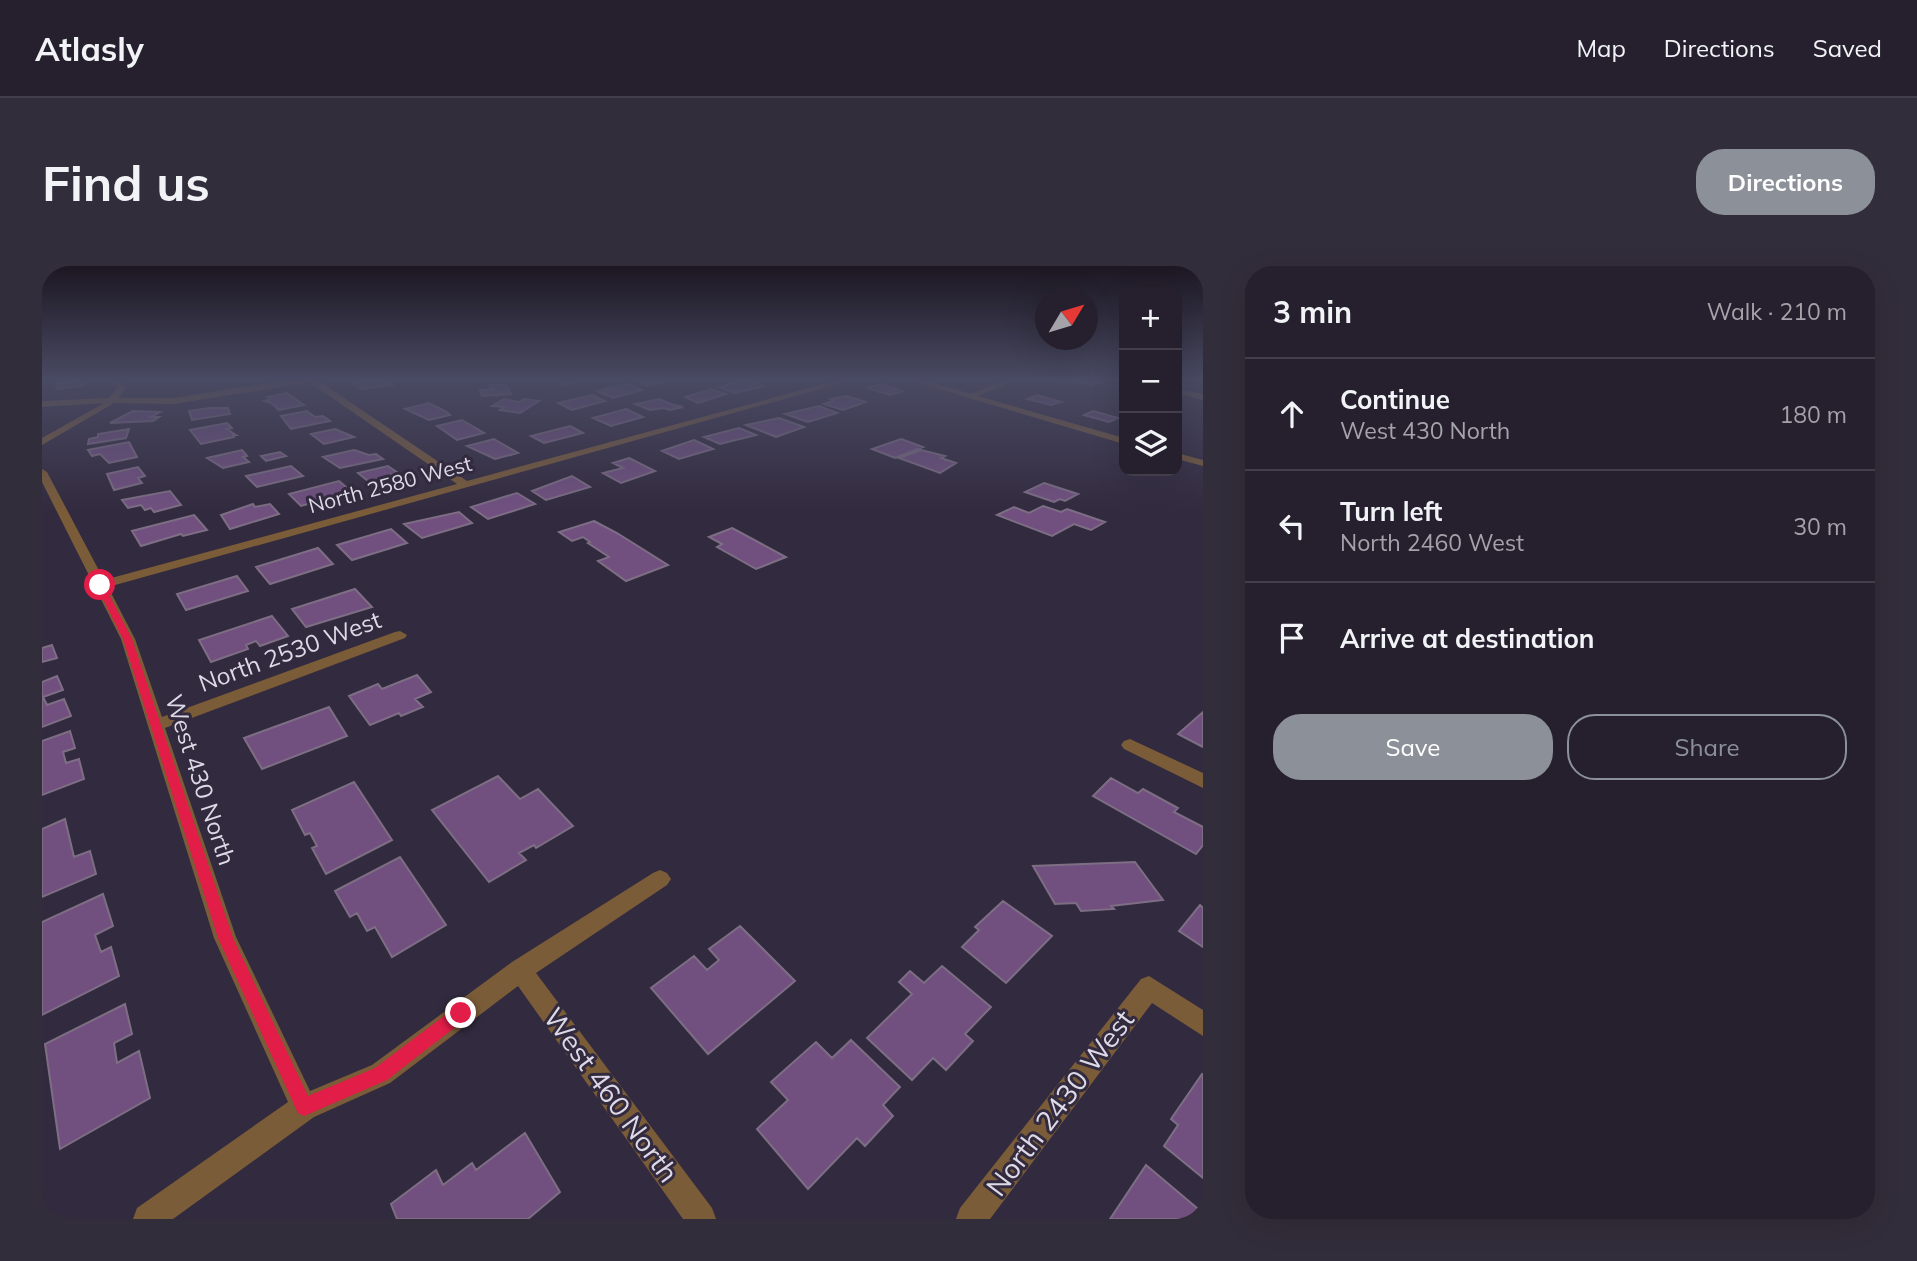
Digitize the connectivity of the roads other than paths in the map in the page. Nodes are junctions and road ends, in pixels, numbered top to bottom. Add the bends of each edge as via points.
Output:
1 (72, 423) edge
2 (376, 423) edge
3 (688, 423) edge
4 (1064, 423) edge
5 (1119, 440) edge
6 (42, 442) edge
7 (1182, 457) edge
8 (1203, 463) edge
9 (42, 472) edge
10 (464, 484) junction
11 (100, 585) junction
12 (400, 635) dead end
13 (157, 725) junction
14 (1130, 745) dead end
15 (1203, 781) edge
16 (660, 879) dead end
17 (520, 970) junction
18 (1203, 1024) edge
19 (304, 1107) junction
20 (148, 1219) edge
21 (701, 1219) edge
22 (971, 1219) edge

1 - 6 street
2 - 10 street
3 - 10 street, North 2580 West
4 - 5 street
7 - 8 street
9 - 11 street, West 430 North
10 - 11 street, North 2580 West
11 - 13 street, West 430 North via 128,639
12 - 13 street, North 2530 West
13 - 19 street, West 430 North via 225,938
14 - 15 street
16 - 17 street
17 - 19 street via 381,1074
17 - 21 street, West 460 North
18 - 22 street, North 2430 West via 1149,987
19 - 20 street

